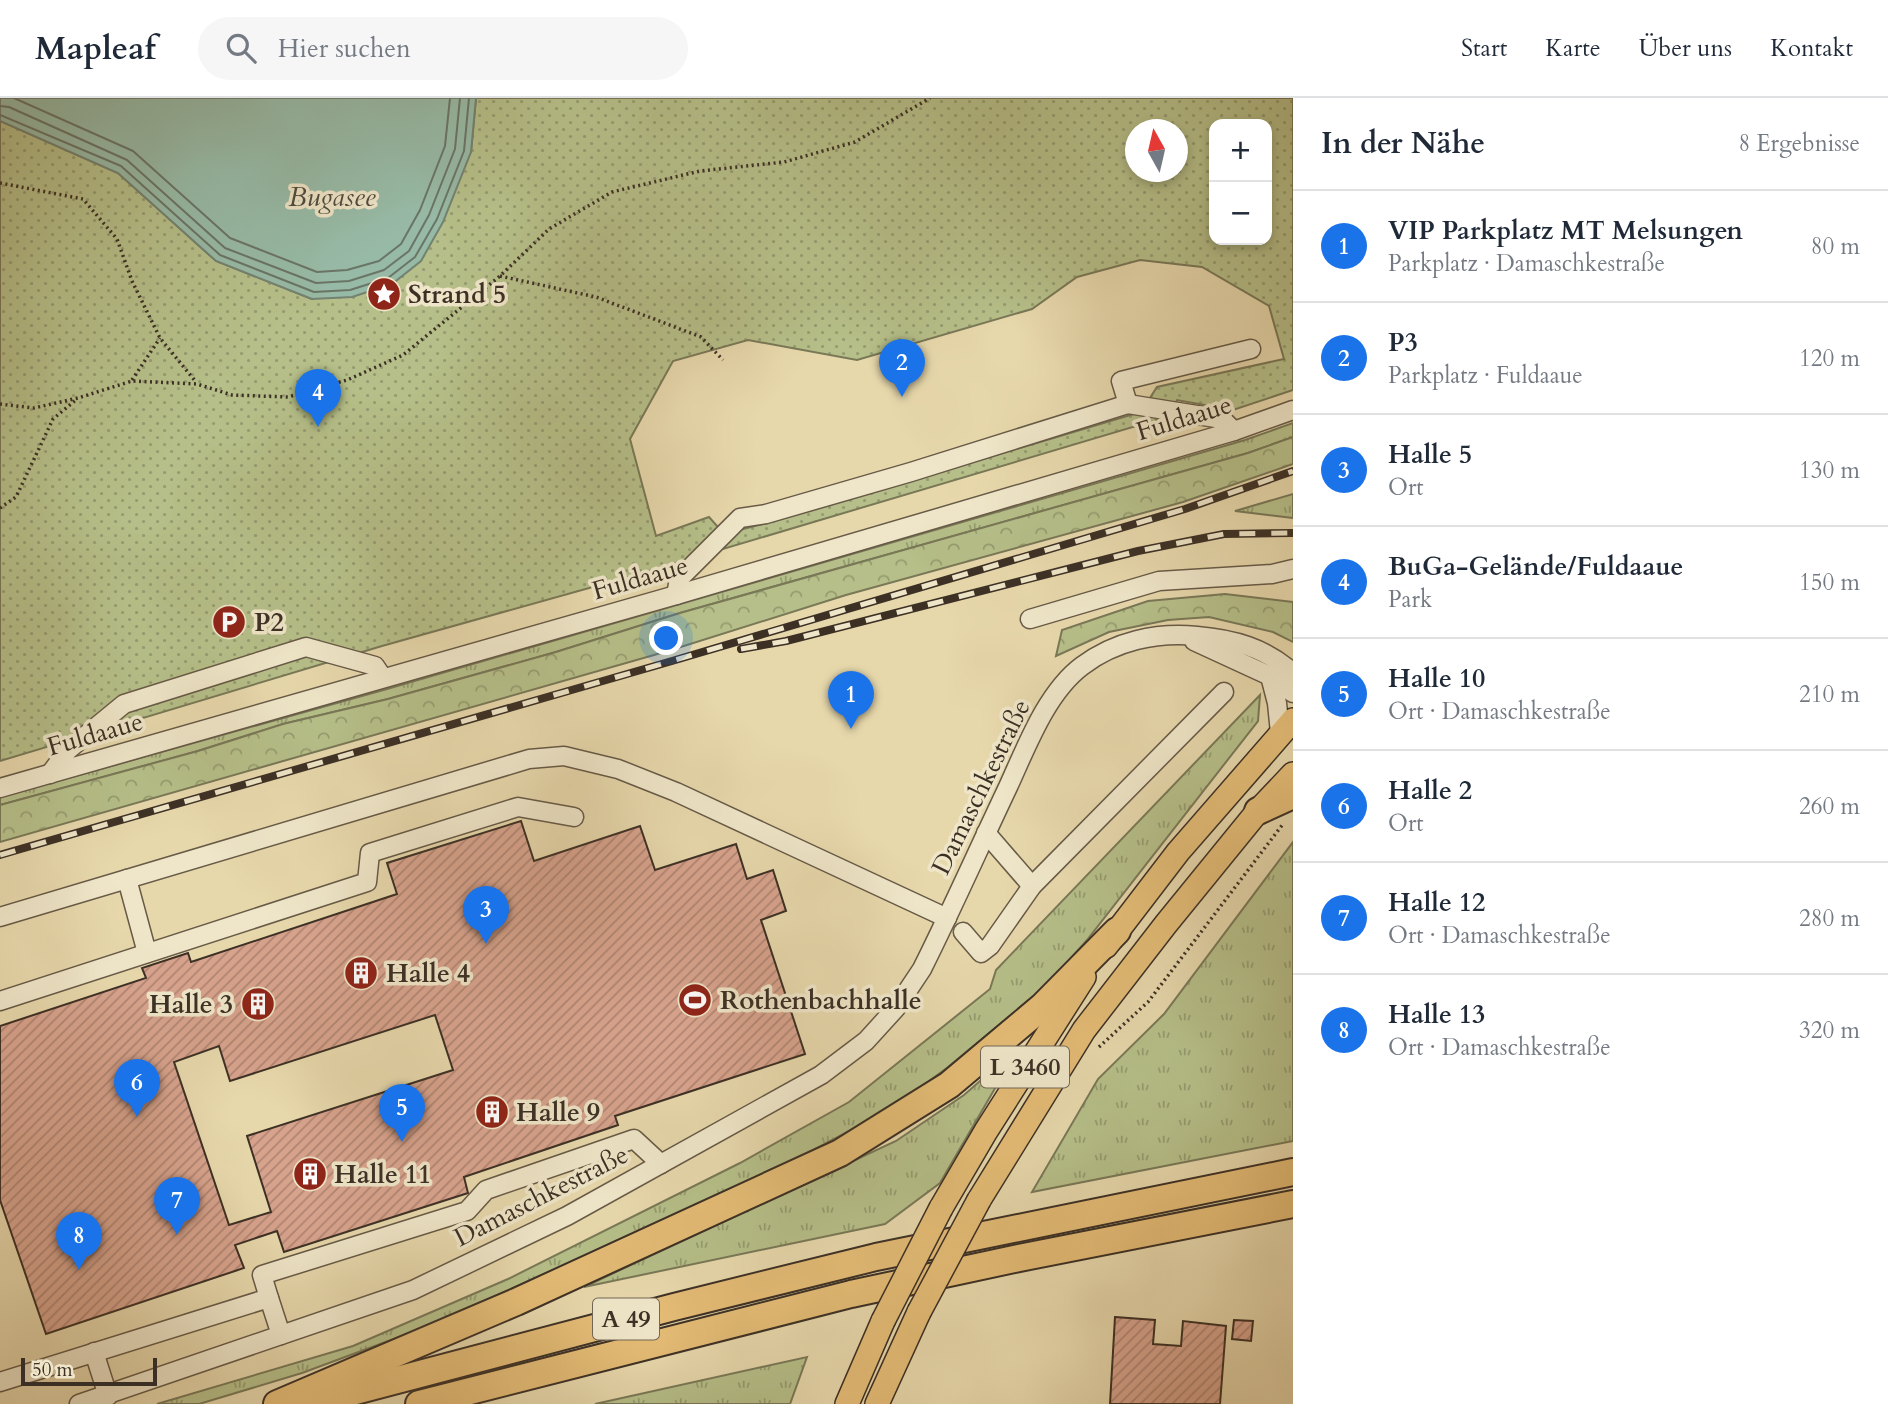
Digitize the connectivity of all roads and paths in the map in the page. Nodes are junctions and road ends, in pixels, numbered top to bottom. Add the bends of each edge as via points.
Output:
1 (930, 98) edge
2 (921, 101) edge
3 (0, 183) edge
4 (500, 276) junction
5 (160, 338) junction
6 (1251, 349) dead end
7 (723, 360) dead end
8 (132, 380) junction
9 (197, 384) junction
10 (78, 398) junction
11 (0, 404) edge
12 (1128, 404) junction
13 (1293, 410) edge
14 (1234, 431) junction
15 (0, 509) edge
16 (1293, 569) edge
17 (676, 595) junction
18 (1030, 619) dead end
19 (1284, 668) edge
20 (383, 678) junction
21 (1224, 692) dead end
22 (1293, 693) edge
23 (1286, 726) edge
24 (50, 774) junction
25 (1293, 774) edge
26 (0, 788) edge
27 (1291, 806) edge
28 (1258, 811) junction
29 (574, 817) dead end
30 (985, 833) junction
31 (127, 878) junction
32 (1032, 886) junction
33 (0, 917) edge
34 (947, 918) junction
35 (1117, 931) junction
36 (963, 932) dead end
37 (148, 953) junction
38 (0, 1001) edge
39 (1094, 1051) dead end
40 (661, 1164) junction
41 (1288, 1174) edge
42 (1293, 1204) edge
43 (270, 1298) junction
44 (281, 1335) junction
45 (94, 1352) junction
46 (514, 1379) junction
47 (0, 1381) edge
48 (108, 1396) junction
49 (79, 1404) edge
50 (277, 1404) edge
51 (306, 1404) edge
52 (419, 1404) edge
53 (449, 1404) edge
54 (847, 1404) edge
55 (877, 1404) edge

1 - 2 path
2 - 4 path via 855,142 784,162 700,171 612,192 549,229
3 - 5 path via 83,199 117,239
4 - 7 path via 596,297 642,314 701,337
4 - 9 path via 403,355 347,380 288,397 232,395
5 - 8 path
5 - 9 path
6 - 12 street via 1121,381
8 - 9 path
8 - 10 path
10 - 11 path via 34,408
10 - 15 path via 53,419 16,497
12 - 14 street via 1222,419
12 - 17 street via 911,472 740,518 680,579
13 - 14 street, Fuldaaue
14 - 17 street, Fuldaaue
16 - 18 street via 1160,581
17 - 20 street, Fuldaaue
19 - 22 street, Damaschkestraße
19 - 23 street via 1277,703
19 - 30 street, Damaschkestraße via 1178,634 1142,637 1102,652 1080,668 1042,716
20 - 24 street, Fuldaaue
20 - 24 street via 375,666 306,647 124,704 68,750
21 - 32 street
23 - 35 main road, L 3460
24 - 26 street, Fuldaaue
25 - 28 main road, L 3460
27 - 28 highway
27 - 39 path via 1148,1002
28 - 55 main road, L 3460, bridge via 1084,1030 979,1200 919,1312
29 - 37 street via 518,807 370,853 367,882
30 - 32 street
30 - 34 street, Damaschkestraße
31 - 33 street, Damaschkestraße
31 - 34 street, Damaschkestraße via 529,759 564,756 618,769 676,792
31 - 37 street
32 - 36 street via 981,953
34 - 40 street, Damaschkestraße via 922,969 866,1041 821,1075
35 - 50 highway via 1043,1006 959,1077 840,1153
35 - 54 main road, L 3460, bridge via 1068,999 941,1208
37 - 38 street
40 - 43 street via 634,1139 486,1190 467,1211 262,1275
40 - 44 street, Damaschkestraße via 567,1216 413,1290
41 - 51 highway, A 49 via 876,1257
42 - 46 highway, A 49 via 851,1294
43 - 44 street
43 - 45 street
44 - 48 street, Damaschkestraße
45 - 47 street
45 - 48 street
46 - 52 highway, A 49
46 - 53 highway
48 - 49 street, Damaschkestraße

